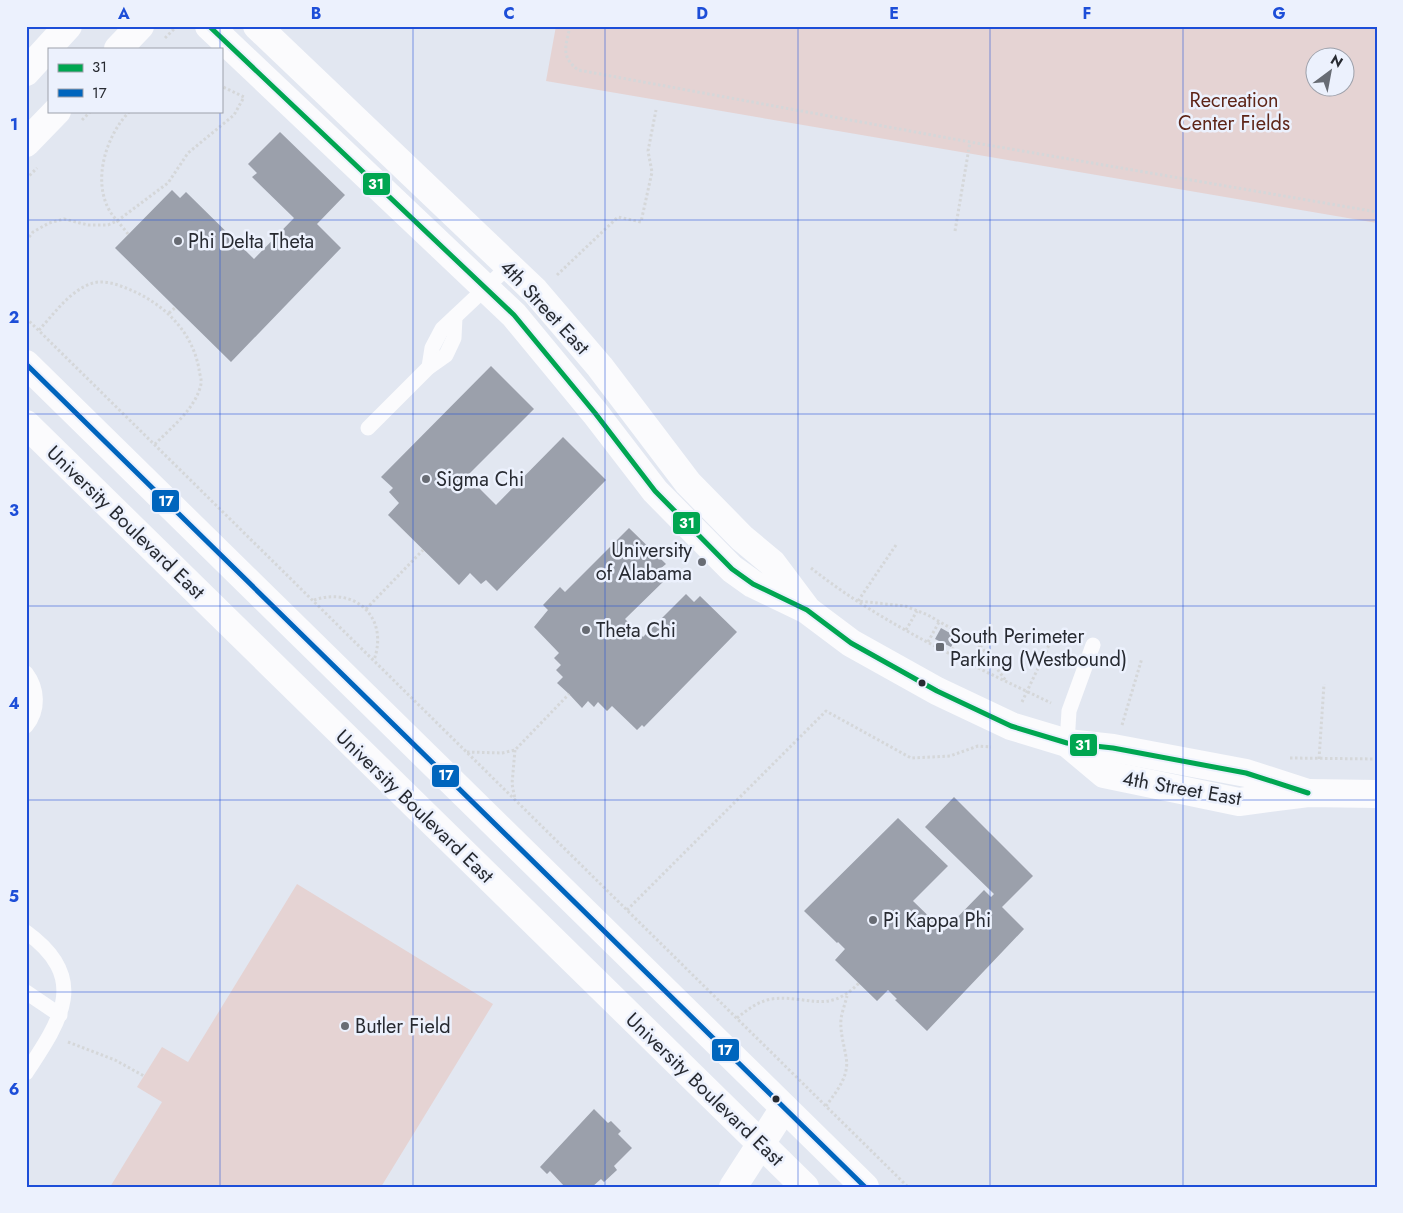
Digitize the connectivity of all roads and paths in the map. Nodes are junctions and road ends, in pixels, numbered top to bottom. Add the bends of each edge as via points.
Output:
1 (68, 26) edge
2 (140, 26) edge
3 (209, 26) edge
4 (257, 26) edge
5 (570, 26) edge
6 (119, 48) edge
7 (26, 72) edge
8 (222, 86) edge
9 (656, 110) dead end
10 (56, 112) edge
11 (129, 112) edge
12 (970, 142) junction
13 (26, 143) edge
14 (1377, 212) edge
15 (117, 221) junction
16 (955, 231) dead end
17 (128, 234) dead end
18 (26, 241) edge
19 (509, 266) junction
20 (551, 280) dead end
21 (486, 289) junction
22 (176, 307) dead end
23 (169, 313) junction
24 (26, 318) edge
25 (39, 330) junction
26 (26, 364) edge
27 (26, 424) edge
28 (368, 428) dead end
29 (155, 444) junction
30 (896, 545) dead end
31 (423, 550) dead end
32 (803, 562) dead end
33 (314, 600) junction
34 (858, 601) junction
35 (366, 609) junction
36 (807, 610) junction
37 (917, 611) junction
38 (939, 622) junction
39 (906, 630) junction
40 (1056, 630) dead end
41 (961, 634) junction
42 (928, 642) junction
43 (980, 645) junction
44 (1093, 645) dead end
45 (950, 654) junction
46 (1142, 658) dead end
47 (374, 660) junction
48 (970, 665) junction
49 (26, 673) edge
50 (1007, 682) junction
51 (1324, 684) dead end
52 (1027, 691) junction
53 (569, 694) dead end
54 (1070, 711) junction
55 (1113, 723) dead end
56 (26, 726) edge
57 (1011, 726) junction
58 (1122, 726) junction
59 (1131, 728) dead end
60 (1067, 743) junction
61 (515, 750) junction
62 (467, 752) junction
63 (1287, 758) dead end
64 (1319, 759) junction
65 (1377, 760) edge
66 (1377, 794) edge
67 (515, 799) junction
68 (627, 910) junction
69 (26, 932) edge
70 (859, 983) dead end
71 (26, 992) edge
72 (847, 996) junction
73 (60, 1015) junction
74 (737, 1018) junction
75 (51, 1036) junction
76 (26, 1073) edge
77 (144, 1076) dead end
78 (826, 1106) junction
79 (784, 1108) junction
80 (761, 1144) junction
81 (733, 1187) edge
82 (805, 1187) edge
83 (865, 1187) edge
84 (908, 1187) edge

1 - 7 street
2 - 6 street
3 - 21 street, 4th Street East
4 - 19 street, 4th Street East
5 - 12 path via 565,52 568,62 578,70
8 - 15 path via 244,96 234,115 188,153 168,183
9 - 20 path via 648,151 652,172 642,222 618,217
10 - 13 street
11 - 15 path via 114,132 103,166 106,203
12 - 14 path
12 - 16 path
15 - 17 path
15 - 18 path via 108,226 64,219 49,223
19 - 21 lane
19 - 36 street, 4th Street East via 535,291 600,367 688,483 742,538 772,563
21 - 28 lane via 455,317 454,338 446,355 429,367
21 - 36 street, 4th Street East via 514,315 655,491 732,569 753,584
22 - 23 path
23 - 25 path via 140,293 113,282 93,283 74,293
23 - 29 path via 186,334 197,357 201,383 190,408
24 - 25 path
25 - 29 path
26 - 79 street, University Boulevard East
27 - 80 street, University Boulevard East
29 - 33 path
30 - 34 path
31 - 35 path
32 - 34 path
33 - 35 path via 341,597
33 - 47 path
34 - 37 path via 905,606
34 - 39 path
35 - 47 path via 377,628 378,650
36 - 57 street, 4th Street East via 851,643 937,691
37 - 38 path
37 - 39 path
38 - 41 path
38 - 42 path
39 - 42 path
40 - 52 path
41 - 43 path
41 - 45 path
42 - 45 path
43 - 48 path
43 - 50 path
44 - 54 lane
45 - 48 path
46 - 58 path
47 - 62 path
48 - 50 path
49 - 56 lane via 35,691 36,705
50 - 52 path
51 - 64 path
52 - 54 path
52 - 57 path
53 - 61 path
54 - 60 lane
55 - 58 path
57 - 60 street, 4th Street East
57 - 68 path via 1001,748 978,746 950,756 911,758 826,711
58 - 59 path
60 - 66 street, 4th Street East via 1104,774 1239,802 1308,793
61 - 62 path
61 - 67 path via 512,784
62 - 67 path
63 - 64 path
64 - 65 path
67 - 68 path
68 - 74 path
69 - 73 lane via 55,958 61,971 65,995
70 - 72 path
71 - 73 lane
72 - 74 path via 814,1003 770,1000 754,1005
72 - 78 path via 841,1018 847,1060 845,1076
73 - 75 lane
74 - 78 path
75 - 76 lane
75 - 77 path via 115,1060
78 - 84 path
79 - 80 street
79 - 83 street, University Boulevard East
80 - 81 street
80 - 82 street, University Boulevard East

